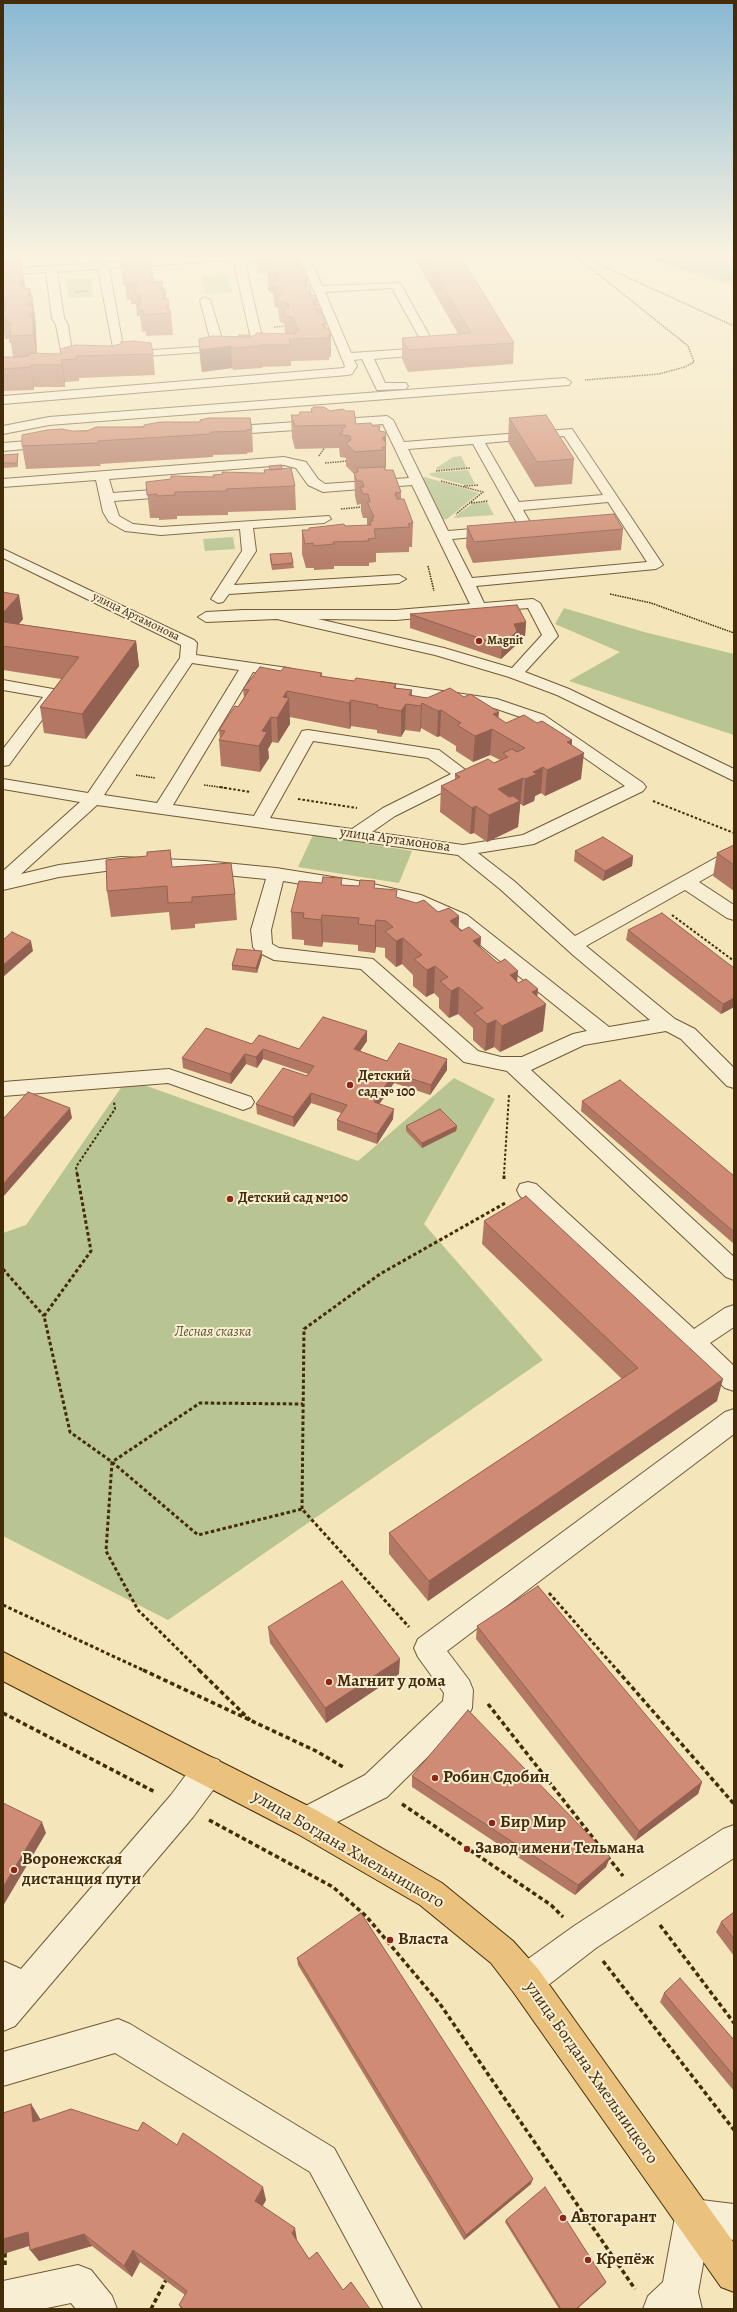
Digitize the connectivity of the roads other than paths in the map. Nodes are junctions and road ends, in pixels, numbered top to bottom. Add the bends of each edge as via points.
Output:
1 (175, 365) edge
2 (351, 365) edge
3 (370, 365) edge
4 (179, 386) junction
5 (312, 386) dead end
6 (3, 400) edge
7 (315, 400) junction
8 (321, 424) junction
9 (263, 428) junction
10 (3, 430) edge
11 (209, 432) edge
12 (477, 440) junction
13 (61, 442) edge
14 (400, 446) junction
15 (3, 447) edge
16 (273, 462) junction
17 (102, 475) junction
18 (415, 477) junction
19 (3, 483) edge
20 (297, 483) dead end
21 (318, 485) junction
22 (194, 491) edge
23 (107, 497) junction
24 (612, 498) junction
25 (514, 507) junction
26 (626, 520) junction
27 (611, 521) edge
28 (246, 525) junction
29 (542, 527) edge
30 (527, 529) junction
31 (444, 536) junction
32 (3, 553) edge
33 (399, 579) dead end
34 (466, 583) junction
35 (224, 590) junction
36 (479, 608) junction
37 (276, 614) junction
38 (206, 617) junction
39 (188, 651) junction
40 (248, 668) junction
41 (515, 674) junction
42 (302, 675) edge
43 (364, 684) edge
44 (3, 686) edge
45 (3, 761) edge
46 (734, 776) edge
47 (3, 784) edge
48 (93, 799) junction
49 (162, 808) junction
50 (260, 821) junction
51 (357, 834) junction
52 (463, 850) junction
53 (734, 855) edge
54 (276, 874) junction
55 (686, 882) junction
56 (3, 883) edge
57 (734, 914) edge
58 (574, 945) junction
59 (668, 1024) junction
60 (604, 1034) junction
61 (512, 1064) junction
62 (734, 1080) edge
63 (3, 1089) edge
64 (243, 1102) dead end
65 (528, 1190) road end
66 (734, 1271) edge
67 (734, 1315) edge
68 (692, 1342) junction
69 (734, 1381) edge
70 (734, 1420) edge
71 (3, 1666) edge
72 (208, 1771) junction
73 (307, 1822) junction
74 (734, 1840) edge
75 (526, 1981) junction
76 (14, 1983) edge
77 (3, 2014) edge
78 (3, 2069) edge
79 (693, 2217) junction
80 (734, 2222) edge
81 (734, 2274) edge
82 (3, 2299) edge
83 (666, 2301) edge
84 (99, 2309) edge
85 (404, 2309) edge

1 - 4 street
2 - 4 street via 348,371 339,373
3 - 7 street via 381,387 556,375 565,382
4 - 6 street
5 - 7 street
7 - 8 street
7 - 10 street via 49,421
8 - 9 street
8 - 14 street via 387,420
9 - 11 street
9 - 16 street
12 - 14 street
12 - 24 street via 568,432
12 - 25 street
13 - 15 street
14 - 18 street
16 - 17 street
16 - 21 street via 301,465
17 - 19 street
17 - 23 street
18 - 21 street
18 - 31 street
20 - 21 street
21 - 28 street via 327,515
22 - 23 street
23 - 28 street via 114,519 130,528 161,531
24 - 25 street
24 - 26 street
25 - 30 street
26 - 27 street
26 - 34 street via 656,565
28 - 35 street via 249,551
29 - 30 street
30 - 31 street
31 - 34 street
32 - 39 street, улица Артамонова
33 - 35 street
34 - 36 street
35 - 38 street
36 - 37 street via 396,615
36 - 41 street via 532,603 550,636
37 - 38 street
37 - 41 street via 439,651
38 - 39 street
39 - 40 street
39 - 48 street, улица Артамонова
40 - 42 street
40 - 49 street
41 - 46 street via 563,692
43 - 52 street via 497,704 538,718 637,787 528,840
44 - 45 street via 53,694
47 - 48 street, улица Артамонова
48 - 49 street, улица Артамонова
48 - 56 street
49 - 50 street, улица Артамонова
50 - 51 street, улица Артамонова
50 - 51 street via 308,735 433,754 463,775 388,812
51 - 52 street, улица Артамонова
52 - 58 street, улица Артамонова via 507,885
53 - 55 street
54 - 56 street via 121,863 59,871
54 - 60 street via 364,888 420,901 460,919
54 - 61 street via 261,930 263,947 274,954 366,963 471,1057
55 - 57 street
55 - 58 street
58 - 59 street, улица Артамонова
59 - 60 street
59 - 62 street, улица Артамонова via 688,1034
60 - 61 street via 580,1039 525,1064
61 - 66 street
63 - 64 street via 169,1076
65 - 68 street
67 - 68 street
68 - 69 street
70 - 73 street via 428,1648 459,1690 457,1708 376,1786
71 - 72 main road, улица Богдана Хмельницкого
72 - 73 main road, улица Богдана Хмельницкого
72 - 76 street via 182,1806
73 - 75 main road, улица Богдана Хмельницкого via 431,1894 502,1952
74 - 75 street via 585,1937
75 - 79 main road, улица Богдана Хмельницкого
76 - 77 street
78 - 85 street via 118,2036 322,2160
79 - 80 street
79 - 81 main road, улица Богдана Хмельницкого
79 - 83 street
82 - 84 street via 78,2283

